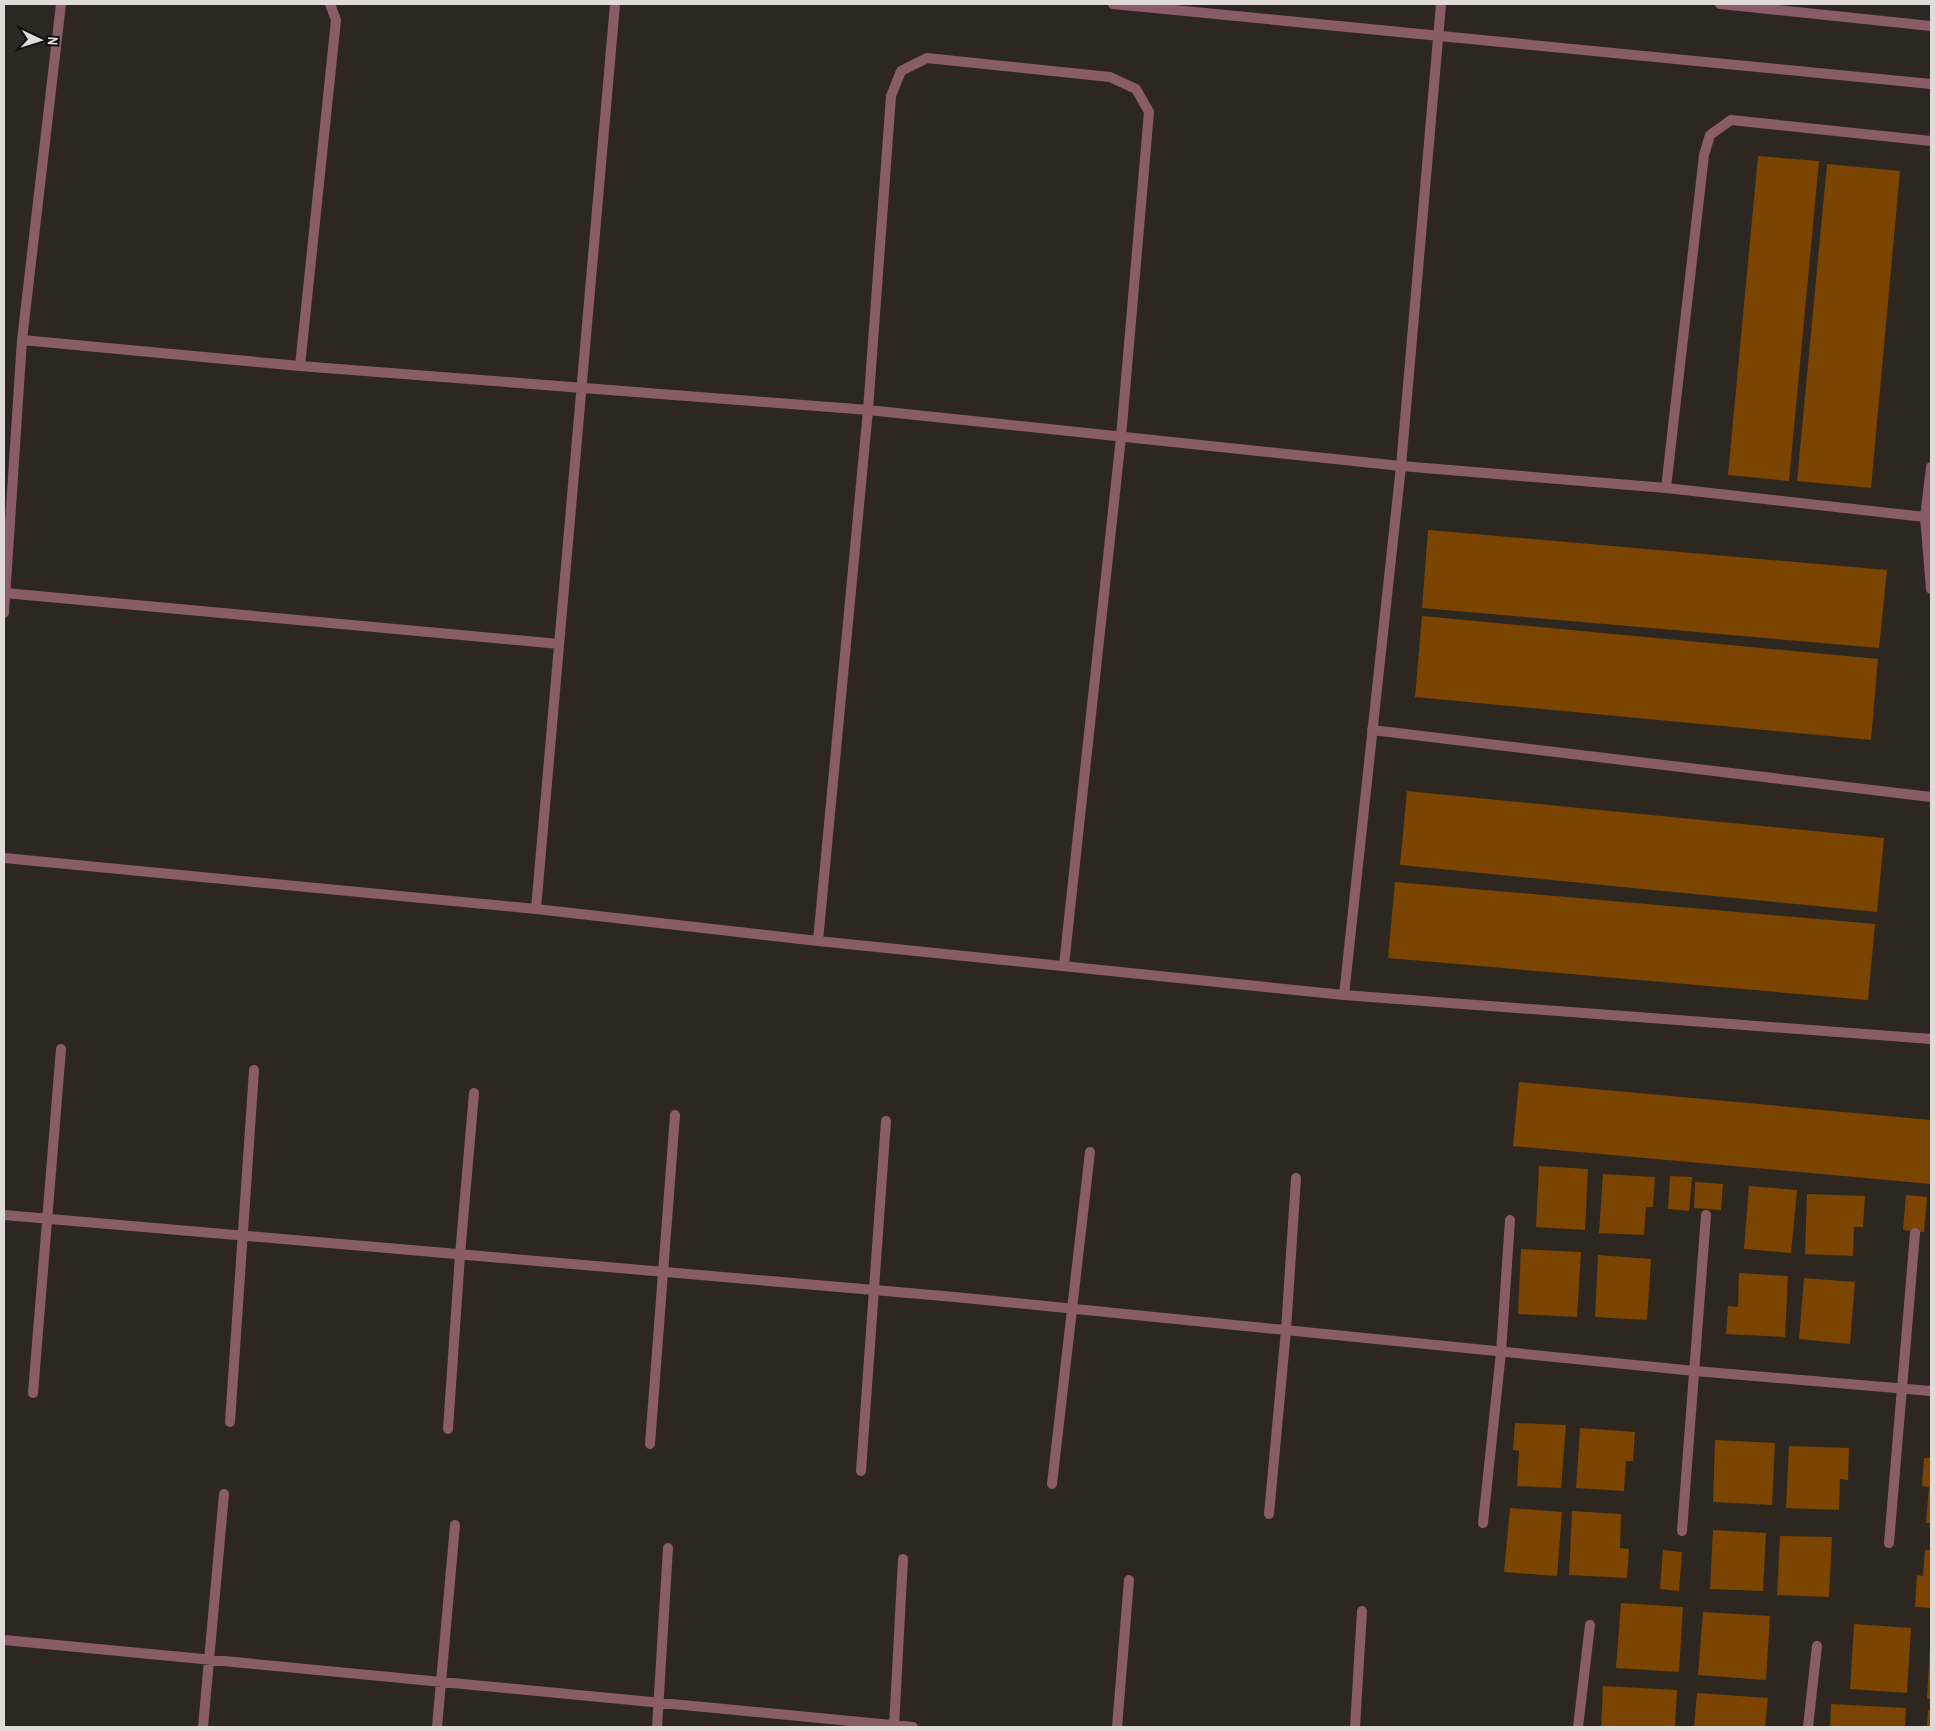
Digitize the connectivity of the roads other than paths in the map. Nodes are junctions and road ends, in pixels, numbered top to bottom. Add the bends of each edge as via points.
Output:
1 (61, 4) edge
2 (330, 4) edge
3 (615, 4) edge
4 (1113, 4) edge
5 (1441, 4) edge
6 (1720, 4) edge
7 (1750, 5) edge
8 (1931, 26) edge
9 (1438, 35) junction
10 (1931, 84) edge
11 (1931, 140) edge
12 (22, 340) junction
13 (300, 366) junction
14 (581, 389) junction
15 (868, 410) junction
16 (1121, 437) junction
17 (1401, 466) junction
18 (1931, 467) edge
19 (1666, 488) junction
20 (1925, 517) junction
21 (1931, 589) edge
22 (5, 593) junction
23 (4, 613) edge
24 (559, 644) junction
25 (1372, 730) junction
26 (1931, 797) edge
27 (4, 858) edge
28 (536, 909) junction
29 (818, 941) junction
30 (1064, 965) junction
31 (1344, 995) junction
32 (1931, 1039) edge
33 (61, 1049) dead end
34 (254, 1070) dead end
35 (474, 1093) dead end
36 (675, 1115) dead end
37 (886, 1121) dead end
38 (1090, 1152) dead end
39 (1296, 1178) dead end
40 (4, 1215) edge
41 (1706, 1215) dead end
42 (47, 1219) junction
43 (1510, 1220) dead end
44 (1915, 1233) dead end
45 (245, 1236) junction
46 (460, 1255) junction
47 (662, 1272) junction
48 (873, 1290) junction
49 (1072, 1308) junction
50 (1286, 1330) junction
51 (1501, 1352) junction
52 (1695, 1371) junction
53 (1902, 1388) junction
54 (1931, 1391) edge
55 (33, 1393) dead end
56 (230, 1422) dead end
57 (448, 1429) dead end
58 (650, 1444) dead end
59 (861, 1471) dead end
60 (1052, 1484) dead end
61 (224, 1494) dead end
62 (1269, 1514) dead end
63 (1483, 1523) dead end
64 (455, 1525) dead end
65 (1682, 1531) dead end
66 (1889, 1543) dead end
67 (668, 1548) dead end
68 (903, 1559) dead end
69 (1129, 1580) dead end
70 (1362, 1611) dead end
71 (1590, 1625) dead end
72 (4, 1640) edge
73 (1817, 1646) dead end
74 (209, 1660) junction
75 (441, 1682) junction
76 (659, 1704) junction
77 (894, 1726) edge
78 (203, 1727) edge
79 (437, 1727) edge
80 (657, 1727) edge
81 (913, 1727) edge
82 (1117, 1727) edge
83 (1355, 1727) edge
84 (1578, 1727) edge
85 (1808, 1727) edge

1 - 12 street
2 - 13 street via 336,20
3 - 14 street
4 - 9 street
5 - 9 street
6 - 7 street
7 - 8 street
9 - 10 street
9 - 17 street
11 - 19 street via 1731,120 1710,135 1704,155
12 - 13 street
12 - 22 street
13 - 14 street
14 - 15 street
14 - 24 street
15 - 16 street
15 - 16 street via 891,96 901,71 927,58 1110,77 1136,89 1149,112
15 - 29 street
16 - 17 street
16 - 30 street
17 - 19 street
17 - 25 street
18 - 20 street
19 - 20 street
20 - 21 street
22 - 23 street
22 - 24 street
24 - 28 street
25 - 26 street
25 - 31 street
27 - 28 street
28 - 29 street
29 - 30 street
30 - 31 street
31 - 32 street
33 - 42 street
34 - 45 street
35 - 46 street
36 - 47 street
37 - 48 street
38 - 49 street
39 - 50 street
40 - 42 street
41 - 52 street
42 - 45 street
42 - 55 street
43 - 51 street
44 - 53 street
45 - 46 street
45 - 56 street
46 - 47 street
46 - 57 street
47 - 48 street
47 - 58 street
48 - 49 street
48 - 59 street
49 - 50 street
49 - 60 street
50 - 51 street
50 - 62 street
51 - 52 street
51 - 63 street
52 - 53 street
52 - 65 street
53 - 54 street
53 - 66 street
61 - 74 street
64 - 75 street
67 - 76 street
68 - 77 street
69 - 82 street
70 - 83 street
71 - 84 street
72 - 74 street
73 - 85 street
74 - 75 street
74 - 78 street
75 - 76 street
75 - 79 street
76 - 77 street
76 - 80 street
77 - 81 street

